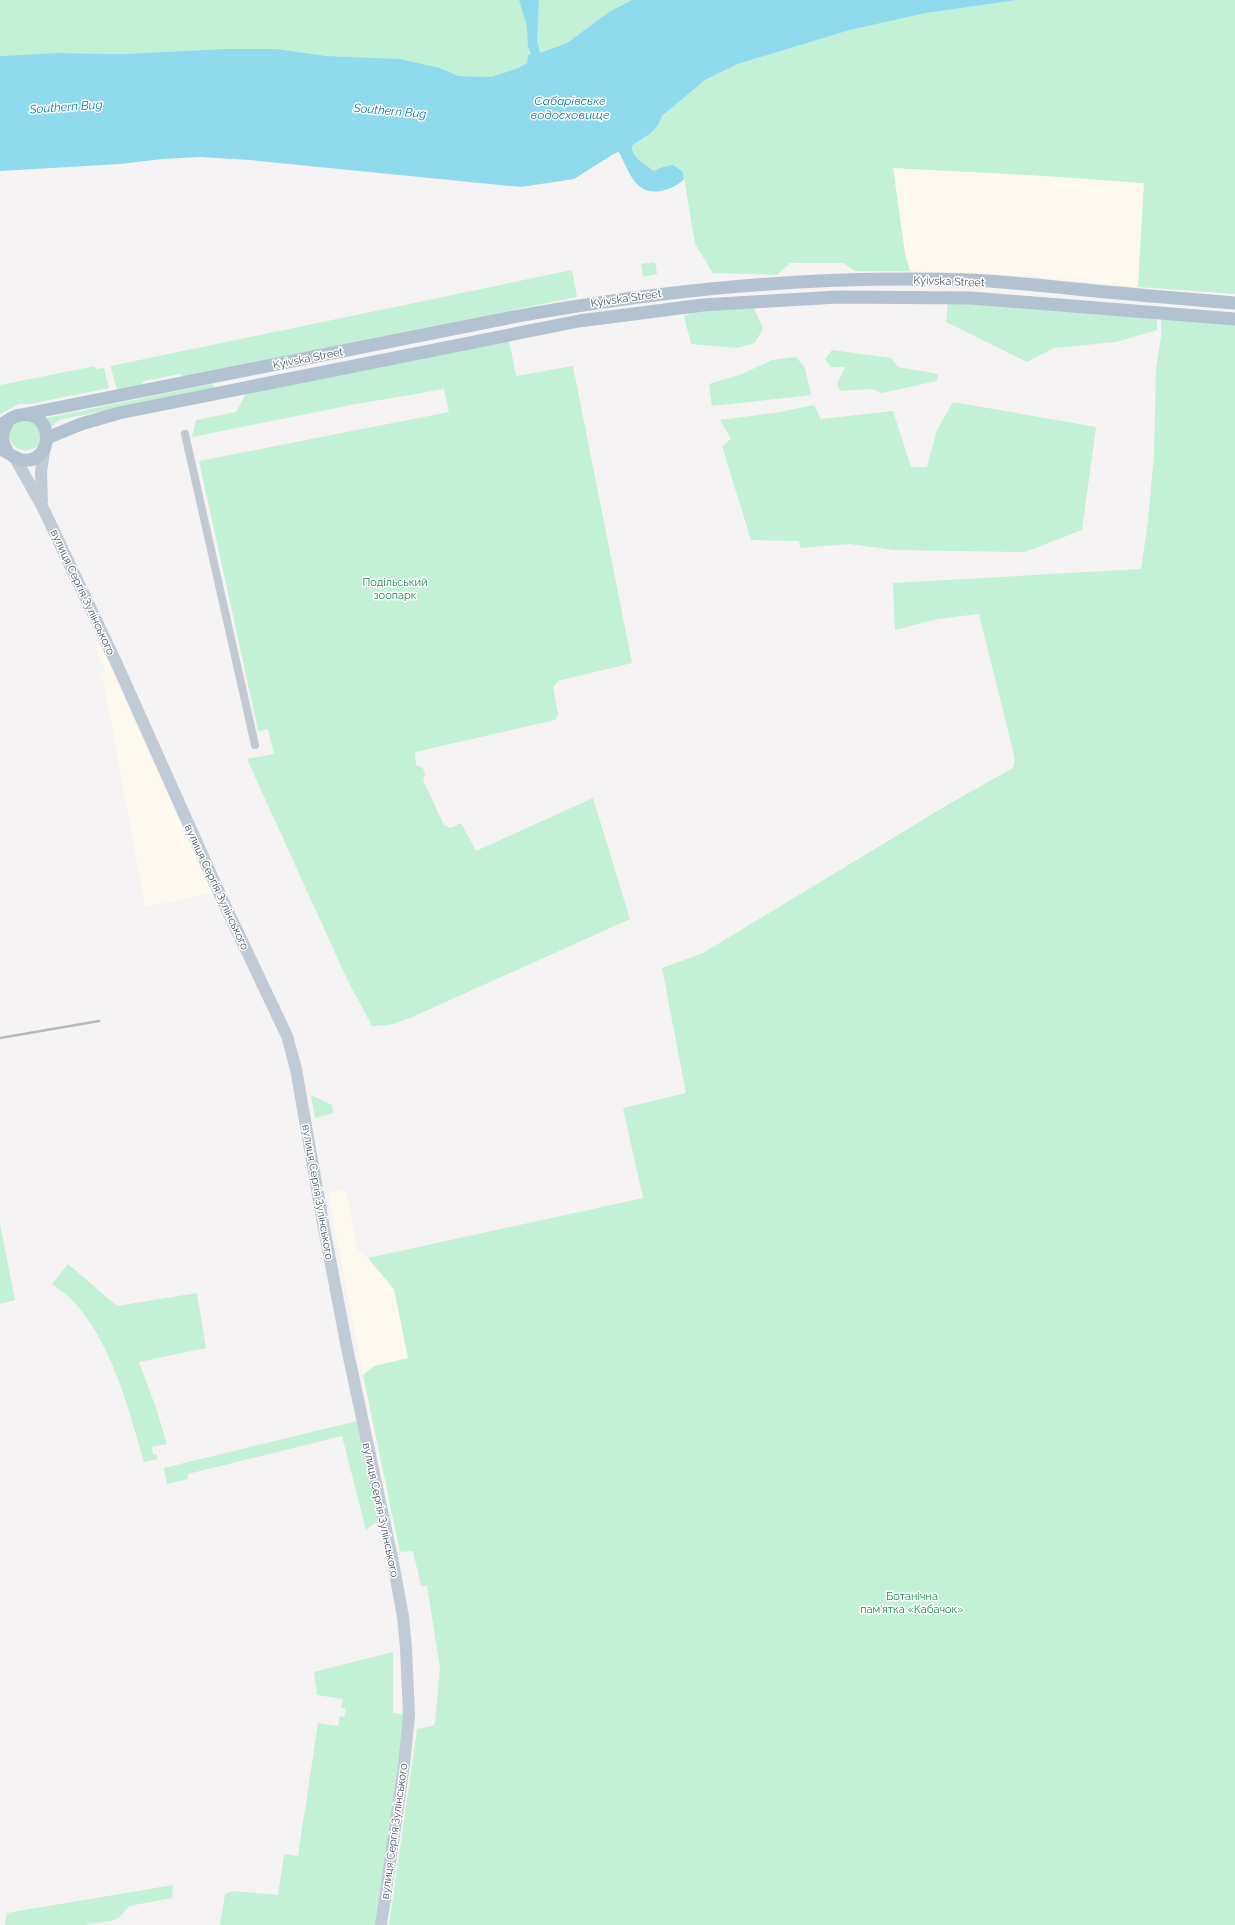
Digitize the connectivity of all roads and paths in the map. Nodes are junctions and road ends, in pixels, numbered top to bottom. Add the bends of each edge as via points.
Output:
1 (837, 280) junction
2 (730, 286) junction
3 (837, 297) junction
4 (731, 302) junction
5 (1235, 303) edge
6 (1235, 319) edge
7 (218, 376) junction
8 (222, 392) junction
9 (26, 414) junction
10 (5, 422) edge
11 (185, 434) dead end
12 (46, 442) junction
13 (8, 453) edge
14 (42, 506) junction
15 (255, 745) dead end
16 (381, 1925) edge

1 - 2 main road, Kyivska Street
1 - 3 main road
1 - 5 main road, Kyivska Street via 971,280
2 - 4 main road
2 - 7 main road, Kyivska Street via 585,304
3 - 4 main road, Kyivska Street
3 - 6 main road, Kyivska Street via 971,298
4 - 8 main road, Kyivska Street via 579,321
7 - 8 main road
7 - 9 main road, Kyivska Street
8 - 12 main road, Kyivska Street via 105,416 81,424
9 - 10 main road
9 - 12 main road via 42,422 46,430
10 - 13 main road via 2,436 3,445
11 - 15 street
12 - 13 main road via 40,454 33,458 24,460
12 - 14 street via 41,472
13 - 14 street, вулиця Сергія Зулінського
14 - 16 street, вулиця Сергія Зулінського via 113,656 222,901 287,1036 296,1069 347,1348 403,1617 409,1692 407,1736

